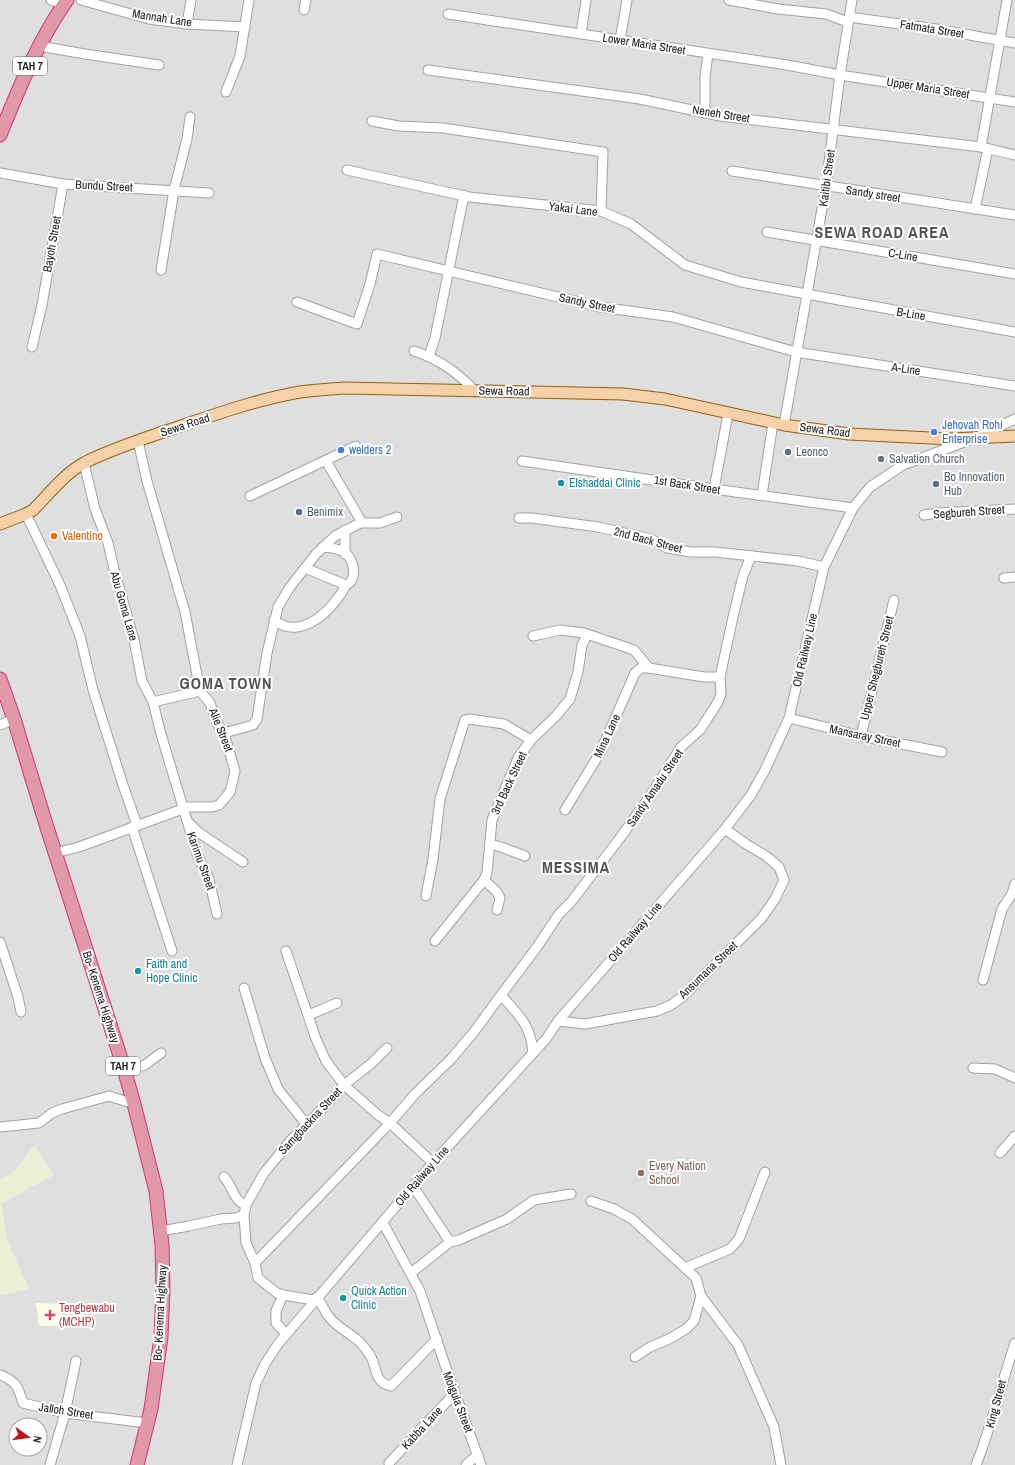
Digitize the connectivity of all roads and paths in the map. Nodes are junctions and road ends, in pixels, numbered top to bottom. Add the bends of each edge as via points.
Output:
1 (51, 0) edge
2 (81, 0) edge
3 (191, 0) edge
4 (249, 0) edge
5 (306, 0) edge
6 (586, 0) edge
7 (628, 0) edge
8 (729, 0) edge
9 (852, 0) edge
10 (1007, 0) edge
11 (66, 3) edge
12 (304, 10) dead end
13 (448, 14) dead end
14 (848, 20) junction
15 (187, 24) junction
16 (245, 27) junction
17 (581, 34) junction
18 (620, 40) junction
19 (1000, 41) junction
20 (1015, 43) edge
21 (39, 46) junction
22 (708, 54) junction
23 (159, 65) dead end
24 (428, 70) dead end
25 (840, 75) junction
26 (226, 92) dead end
27 (990, 98) junction
28 (1015, 102) edge
29 (705, 113) junction
30 (190, 117) dead end
31 (372, 121) dead end
32 (834, 129) junction
33 (0, 135) edge
34 (985, 148) junction
35 (1015, 155) edge
36 (347, 170) dead end
37 (732, 171) dead end
38 (0, 173) edge
39 (62, 184) junction
40 (826, 186) junction
41 (174, 190) junction
42 (209, 193) dead end
43 (464, 195) junction
44 (975, 209) junction
45 (601, 212) junction
46 (1015, 215) edge
47 (767, 232) dead end
48 (817, 240) junction
49 (161, 270) dead end
50 (449, 271) junction
51 (1015, 274) edge
52 (807, 295) junction
53 (297, 302) dead end
54 (1015, 332) edge
55 (32, 347) dead end
56 (414, 351) dead end
57 (796, 352) junction
58 (428, 356) junction
59 (1015, 386) edge
60 (475, 391) junction
61 (728, 414) junction
62 (1015, 419) edge
63 (779, 424) junction
64 (1015, 436) edge
65 (975, 438) junction
66 (138, 441) junction
67 (356, 446) dead end
68 (326, 461) junction
69 (522, 461) dead end
70 (84, 463) junction
71 (714, 490) junction
72 (250, 496) dead end
73 (762, 496) junction
74 (853, 508) junction
75 (1015, 509) edge
76 (24, 515) junction
77 (924, 515) dead end
78 (0, 517) edge
79 (397, 517) dead end
80 (519, 518) dead end
81 (360, 523) junction
82 (0, 524) edge
83 (345, 530) junction
84 (323, 547) junction
85 (345, 554) junction
86 (752, 556) junction
87 (824, 567) junction
88 (305, 568) junction
89 (1015, 577) edge
90 (1004, 578) dead end
91 (346, 585) junction
92 (894, 600) dead end
93 (274, 620) junction
94 (587, 635) junction
95 (533, 636) dead end
96 (649, 668) junction
97 (720, 677) junction
98 (0, 679) edge
99 (200, 691) junction
100 (153, 702) junction
101 (789, 718) junction
102 (14, 719) junction
103 (0, 725) edge
104 (224, 733) junction
105 (861, 736) junction
106 (531, 740) junction
107 (942, 752) dead end
108 (183, 809) junction
109 (565, 810) dead end
110 (187, 820) junction
111 (135, 826) junction
112 (725, 829) junction
113 (490, 844) junction
114 (56, 853) junction
115 (525, 856) dead end
116 (243, 862) dead end
117 (484, 880) junction
118 (1015, 884) edge
119 (426, 896) dead end
120 (497, 910) dead end
121 (217, 914) dead end
122 (435, 941) dead end
123 (0, 942) edge
124 (172, 951) dead end
125 (286, 951) dead end
126 (983, 980) dead end
127 (244, 988) dead end
128 (501, 994) junction
129 (337, 1003) dead end
130 (21, 1012) dead end
131 (308, 1015) junction
132 (558, 1021) junction
133 (387, 1048) dead end
134 (161, 1052) dead end
135 (533, 1053) junction
136 (973, 1068) dead end
137 (124, 1070) junction
138 (1015, 1078) edge
139 (344, 1085) junction
140 (134, 1104) junction
141 (390, 1123) junction
142 (307, 1125) junction
143 (0, 1127) edge
144 (1015, 1136) edge
145 (1000, 1153) dead end
146 (433, 1163) junction
147 (765, 1172) dead end
148 (224, 1178) dead end
149 (413, 1186) junction
150 (571, 1194) dead end
151 (591, 1201) dead end
152 (246, 1205) junction
153 (244, 1215) junction
154 (382, 1223) junction
155 (161, 1231) junction
156 (450, 1242) junction
157 (255, 1263) junction
158 (685, 1268) junction
159 (411, 1273) junction
160 (283, 1295) junction
161 (702, 1296) junction
162 (315, 1299) junction
163 (286, 1334) junction
164 (437, 1339) junction
165 (1015, 1343) edge
166 (636, 1357) dead end
167 (76, 1361) dead end
168 (1, 1376) edge
169 (455, 1393) junction
170 (65, 1413) junction
171 (147, 1422) junction
172 (478, 1454) junction
173 (388, 1463) dead end
174 (50, 1465) edge
175 (137, 1465) edge
176 (237, 1465) edge
177 (466, 1465) edge
178 (481, 1465) edge
179 (781, 1465) edge
180 (976, 1465) edge

1 - 11 street
2 - 15 street, Mannah Lane via 149,19
3 - 15 street
4 - 16 street
5 - 12 street
6 - 17 street
7 - 18 street
8 - 14 street, Fatmata Street via 826,14
9 - 14 street, Kaitibi Street
10 - 19 street
11 - 21 highway, TAH 7
13 - 17 street, Lower Maria Street
14 - 19 street, Fatmata Street via 936,29
14 - 25 street, Kaitibi Street
15 - 16 street, Mannah Lane
16 - 26 street via 240,56
17 - 18 street, Lower Maria Street
18 - 22 street, Lower Maria Street
19 - 20 street, Fatmata Street
19 - 27 street
21 - 23 street
21 - 33 highway, TAH 7
22 - 25 street, Lower Maria Street
22 - 29 street
24 - 29 street, Neneh Street via 640,99
25 - 27 street, Upper Maria Street
25 - 32 street, Kaitibi Street
27 - 28 street, Upper Maria Street
27 - 34 street
29 - 32 street, Neneh Street
30 - 41 street
31 - 45 street via 398,126 443,128 603,152
32 - 34 street, Neneh Street
32 - 40 street, Kaitibi Street
34 - 35 street, Neneh Street
34 - 44 street
36 - 43 street, Yakai Lane
37 - 40 street, Sandy street
38 - 39 street, Bundu Street
39 - 41 street, Bundu Street
39 - 55 street, Bayoh Street via 42,305
40 - 44 street, Sandy street
40 - 48 street, Kaitibi Street
41 - 42 street, Bundu Street
41 - 49 street
43 - 45 street, Yakai Lane
43 - 50 street
44 - 46 street, Sandy street
45 - 52 street, Yakai Lane via 631,224 685,265 741,282
47 - 48 street, C-Line
48 - 51 street, C-Line
48 - 52 street, Kaitibi Street
50 - 53 street, Sandy Street via 377,254 357,324
50 - 57 street, Sandy Street via 600,307 673,317
50 - 58 street via 435,338
52 - 54 street, B-Line
52 - 57 street, Kaitibi Street
56 - 58 street
57 - 59 street, A-Line
57 - 63 street, Kaitibi Street
58 - 60 street via 459,374
60 - 61 main road, Sewa Road via 646,396 695,404
60 - 66 main road, Sewa Road via 345,388 300,392 253,403
61 - 63 main road, Sewa Road
61 - 71 street
62 - 65 street, Old Railway Line
63 - 65 main road, Sewa Road via 849,434
63 - 73 street, Kaitibi Street
64 - 65 main road, Sewa Road
65 - 74 street, Old Railway Line via 903,465 870,487
66 - 70 main road, Sewa Road
66 - 99 street, Alie Street via 146,481 185,612
67 - 68 street
68 - 72 street
68 - 81 street
69 - 71 street, 1st Back Street
70 - 76 main road, Sewa Road via 33,510
70 - 100 street, Abu Goma Lane via 134,640 142,681
71 - 73 street, 1st Back Street
73 - 74 street, 1st Back Street
74 - 87 street, Old Railway Line
75 - 77 street, Segbureh Street
76 - 78 main road
76 - 82 main road, Sewa Road
76 - 111 street via 60,585 80,636 93,690
79 - 81 street via 380,523
80 - 86 street, 2nd Back Street via 598,527 651,539 667,548 691,552
81 - 83 street
83 - 84 street
83 - 85 street
84 - 85 street via 338,549
84 - 88 street
85 - 91 street via 349,557 353,572 353,579
86 - 87 street, 2nd Back Street via 798,561
86 - 97 street, Sandy Amadu Street via 743,576 732,617
87 - 101 street, Old Railway Line
88 - 91 street
88 - 93 street via 278,607
89 - 90 street
91 - 93 street via 336,601 316,620 290,628
92 - 105 street, Upper Shegbureh Street
93 - 104 street via 257,719 253,725
94 - 95 street via 560,630
94 - 96 street via 634,650
94 - 106 street, 3rd Back Street via 582,645 570,699
96 - 97 street via 704,677
96 - 109 street, Mina Lane via 641,668 635,673 600,753
97 - 128 street, Sandy Amadu Street via 720,698 700,730 681,747 620,838 559,914 537,948
98 - 102 highway, Bo- Kenema Highway / TAH 7
99 - 100 street
99 - 104 street, Alie Street via 210,703
100 - 108 street, Abu Goma Lane
101 - 105 street, Mansaray Street
101 - 112 street, Old Railway Line via 765,770
102 - 103 street
102 - 114 highway, Bo- Kenema Highway / TAH 7
104 - 108 street, Alie Street via 235,771 230,792 219,805
105 - 107 street, Mansaray Street
106 - 113 street, 3rd Back Street via 518,758 492,820
106 - 119 street via 504,724 469,718 464,720 440,799
108 - 110 street, Karimu Street
108 - 111 street, Alie Street
110 - 116 street via 198,832
110 - 121 street, Karimu Street via 197,854 209,879
111 - 114 street, Alie Street
111 - 124 street
112 - 132 street, Old Railway Line
112 - 132 street, Ansumana Street via 779,866 784,880 761,919 671,1005 656,1011 585,1024
113 - 115 street
113 - 117 street, 3rd Back Street
114 - 137 highway, Bo- Kenema Highway / TAH 7
117 - 120 street via 500,898
117 - 122 street
118 - 126 street via 1002,909
123 - 130 street
125 - 131 street
127 - 142 street via 278,1089
128 - 135 street via 523,1020 531,1036
128 - 141 street, Sandy Amadu Street via 451,1059
129 - 131 street
131 - 139 street via 326,1061
132 - 135 street, Old Railway Line
133 - 139 street, Samgbackna Street
134 - 137 street via 146,1065
135 - 146 street, Old Railway Line
136 - 138 street via 995,1069
137 - 140 highway, Bo- Kenema Highway / TAH 7
139 - 141 street
139 - 142 street, Samgbackna Street
140 - 143 street via 109,1096 62,1109 39,1123
140 - 155 highway, Bo- Kenema Highway / TAH 7 via 156,1191
141 - 146 street
141 - 157 street, Sandy Amadu Street
142 - 152 street, Samgbackna Street via 264,1173
144 - 145 street
146 - 149 street, Old Railway Line
147 - 158 street via 739,1239 730,1249
148 - 152 street via 228,1181 233,1194
149 - 154 street, Old Railway Line
149 - 156 street
150 - 156 street via 534,1200 507,1219
151 - 158 street via 632,1219
152 - 153 street, Samgbackna Street
153 - 155 street
153 - 157 street, Samgbackna Street via 246,1242
154 - 159 street, Moigula Street
154 - 162 street, Old Railway Line
155 - 171 highway, Bo- Kenema Highway / TAH 7 via 161,1337
156 - 159 street
157 - 160 street, Samgbackna Street via 258,1278
158 - 161 street via 696,1278
159 - 164 street, Moigula Street
160 - 162 street
160 - 163 street via 276,1311 276,1323
161 - 166 street via 694,1321 686,1329
161 - 179 street via 738,1344 774,1427
162 - 163 street, Old Railway Line
162 - 164 street via 329,1317 362,1344 371,1357 380,1382 384,1385 391,1386
163 - 176 street, Old Railway Line via 256,1382
164 - 169 street, Moigula Street
165 - 180 street, King Street via 987,1438
167 - 170 street
168 - 170 street, Jalloh Street via 12,1380 18,1387 23,1403
169 - 172 street, Moigula Street
169 - 173 street, Kabba Lane
170 - 171 street, Jalloh Street
170 - 174 street
171 - 175 highway, Bo- Kenema Highway / TAH 7
172 - 177 street
172 - 178 street, Moigula Street

